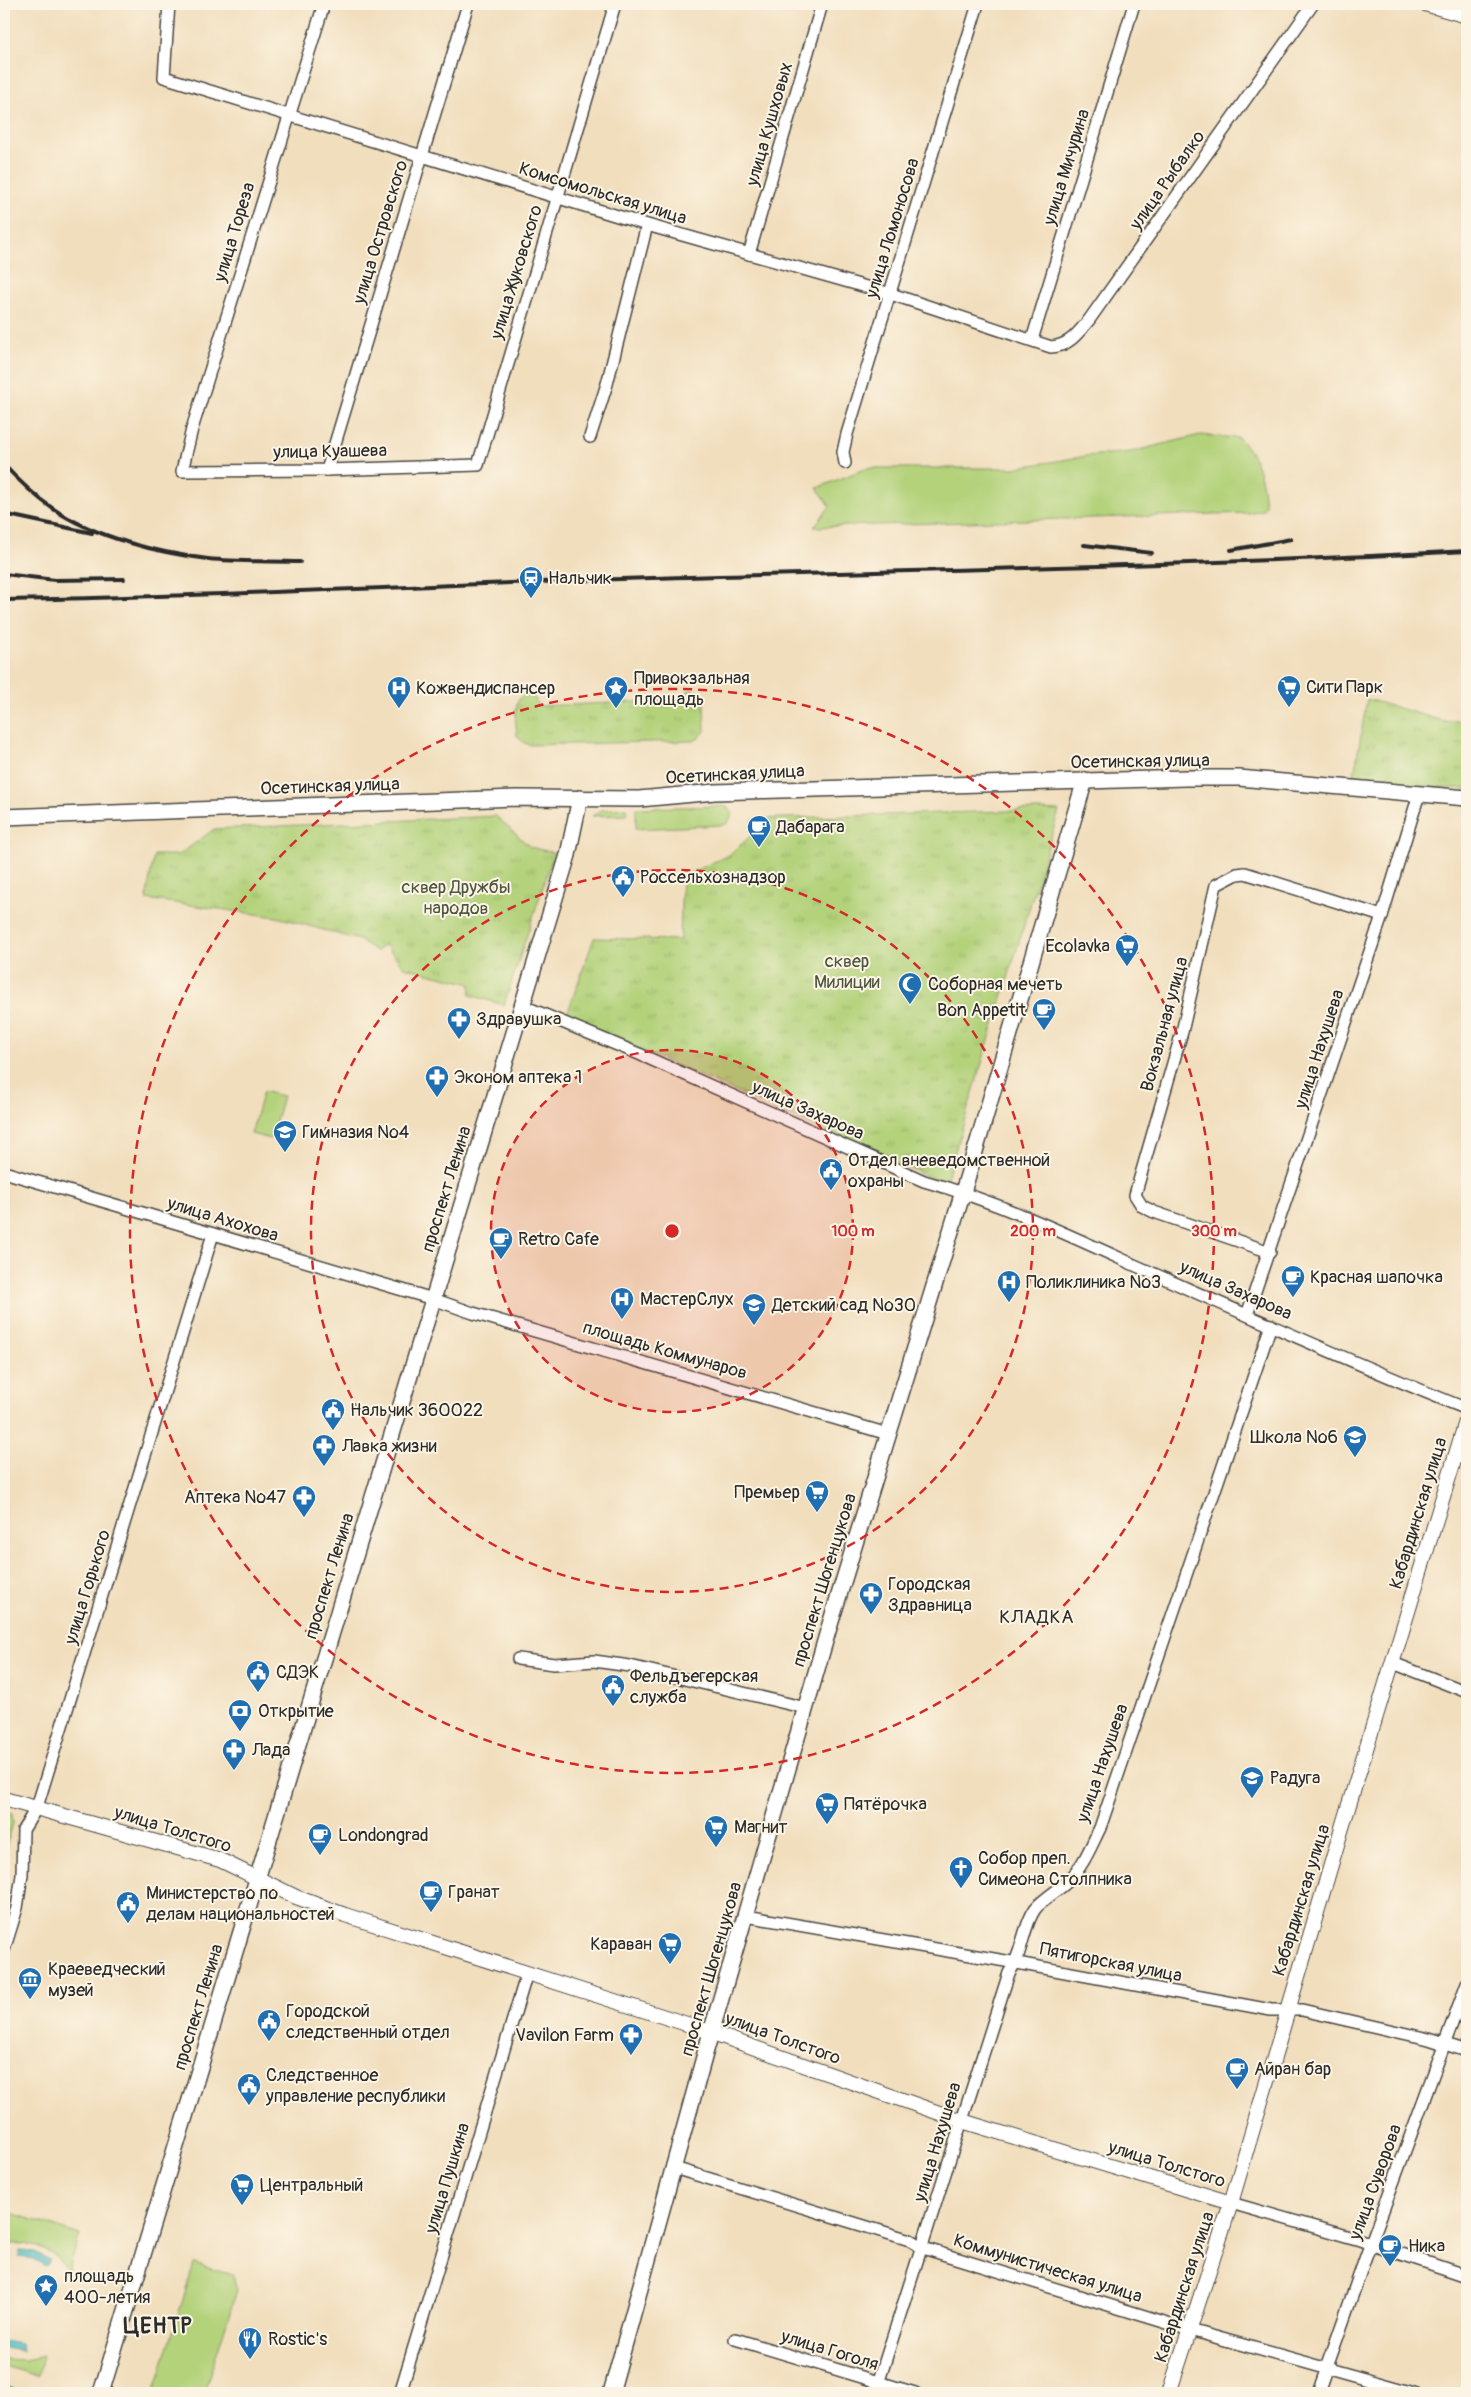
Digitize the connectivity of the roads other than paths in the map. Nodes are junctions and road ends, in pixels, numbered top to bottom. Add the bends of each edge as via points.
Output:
1 (169, 4) edge
2 (324, 4) edge
3 (468, 4) edge
4 (615, 4) edge
5 (822, 4) edge
6 (978, 4) edge
7 (1134, 4) edge
8 (1313, 4) edge
9 (1425, 4) edge
10 (1467, 16) edge
11 (291, 116) junction
12 (422, 155) junction
13 (557, 197) junction
14 (647, 225) junction
15 (749, 254) junction
16 (891, 294) junction
17 (1032, 340) junction
18 (590, 437) dead end
19 (845, 463) dead end
20 (478, 465) joint
21 (327, 470) junction
22 (182, 471) joint
23 (1085, 780) junction
24 (1419, 794) junction
25 (580, 798) junction
26 (1467, 798) edge
27 (4, 816) edge
28 (1382, 916) junction
29 (521, 1005) junction
30 (4, 1172) edge
31 (963, 1192) junction
32 (213, 1234) junction
33 (1270, 1252) junction
34 (432, 1299) junction
35 (1247, 1315) junction
36 (1271, 1325) junction
37 (1467, 1409) edge
38 (1467, 1418) edge
39 (888, 1434) junction
40 (518, 1659) dead end
41 (1393, 1663) junction
42 (1467, 1692) edge
43 (806, 1708) junction
44 (4, 1799) edge
45 (38, 1807) junction
46 (256, 1879) junction
47 (746, 1916) junction
48 (4, 1950) edge
49 (1017, 1962) junction
50 (527, 1973) junction
51 (1467, 1983) edge
52 (1287, 2009) junction
53 (712, 2032) junction
54 (1445, 2043) junction
55 (1467, 2051) edge
56 (962, 2121) junction
57 (674, 2168) junction
58 (1231, 2203) junction
59 (1371, 2244) junction
60 (923, 2248) junction
61 (1467, 2276) edge
62 (1190, 2330) junction
63 (735, 2339) dead end
64 (1326, 2368) junction
65 (877, 2388) edge
66 (4, 2391) edge
67 (10, 2393) edge
68 (101, 2393) edge
69 (400, 2393) edge
70 (611, 2393) edge
71 (915, 2393) edge
72 (1168, 2393) edge
73 (1318, 2393) edge
74 (1414, 2393) edge

1 - 11 street, Комсомольская улица via 164,77
2 - 11 street, улица Тореза
3 - 12 street, улица Островского
4 - 13 street, улица Жуковского
5 - 15 street, улица Кушховых
6 - 16 street, улица Ломоносова
7 - 17 street, улица Мичурина
8 - 17 street, улица Рыбалко via 1089,320 1062,345 1051,347
9 - 10 street
11 - 12 street, Комсомольская улица
11 - 22 street, улица Тореза via 192,429
12 - 13 street, Комсомольская улица
12 - 21 street, улица Островского
13 - 14 street, Комсомольская улица
13 - 20 street, улица Жуковского
14 - 15 street, Комсомольская улица
14 - 18 street via 607,384
15 - 16 street, Комсомольская улица
16 - 17 street, Комсомольская улица
16 - 19 street, улица Ломоносова via 847,434 843,452
20 - 21 street, улица Куашева
21 - 22 street, улица Куашева
23 - 24 main road, Осетинская улица via 1239,778
23 - 25 main road, Осетинская улица
23 - 31 main road, проспект Шогенцукова
24 - 26 main road, Осетинская улица
24 - 28 street, улица Нахушева
25 - 27 main road, Осетинская улица
25 - 29 main road, проспект Ленина via 568,855
28 - 33 street, улица Нахушева
28 - 33 street, Вокзальная улица via 1245,873 1216,885 1182,1032 1135,1195 1142,1206 1154,1212
29 - 31 street, улица Захарова via 924,1180
29 - 34 main road, проспект Ленина
30 - 32 street, улица Ахохова
31 - 35 street, улица Захарова via 1090,1244
31 - 39 main road, проспект Шогенцукова
32 - 34 street, улица Ахохова
32 - 45 street, улица Горького
33 - 35 street, улица Нахушева
34 - 39 street, площадь Коммунаров
34 - 46 main road, проспект Ленина
35 - 36 street, улица Захарова
36 - 37 street, улица Захарова
36 - 49 street, улица Нахушева via 1100,1828 1086,1858 1070,1880 1035,1909
38 - 41 street, Кабардинская улица
39 - 43 main road, проспект Шогенцукова
40 - 43 street via 554,1664 594,1662 630,1666
41 - 42 street
41 - 52 street, Кабардинская улица
43 - 47 main road, проспект Шогенцукова
44 - 45 street, улица Толстого
45 - 46 street, улица Толстого via 220,1860
45 - 48 street, улица Горького via 24,1830 17,1908
46 - 50 street, улица Толстого via 345,1915
46 - 68 main road, проспект Ленина
47 - 49 street, Пятигорская улица
47 - 53 main road, проспект Шогенцукова
49 - 52 street, Пятигорская улица via 1258,2008
49 - 56 street, улица Нахушева via 1010,1973
50 - 53 street, улица Толстого
50 - 69 street, улица Пушкина
51 - 54 street, улица Суворова
52 - 54 street, Пятигорская улица
52 - 58 street, Кабардинская улица
53 - 56 street, улица Толстого
53 - 57 main road, проспект Шогенцукова
54 - 55 street, Пятигорская улица
54 - 59 street, улица Суворова
56 - 58 street, улица Толстого
56 - 60 street, улица Нахушева
57 - 60 street, Коммунистическая улица via 910,2240
57 - 70 main road, проспект Шогенцукова
58 - 59 street, улица Толстого
58 - 62 street, Кабардинская улица
59 - 61 street, улица Толстого
59 - 64 street, улица Суворова
60 - 62 street, Коммунистическая улица
60 - 65 street, улица Нахушева
62 - 64 street, Коммунистическая улица
62 - 72 street, Кабардинская улица
63 - 65 street, улица Гоголя
64 - 73 street, улица Суворова
64 - 74 street, Коммунистическая улица
65 - 71 street, улица Гоголя
66 - 67 street

